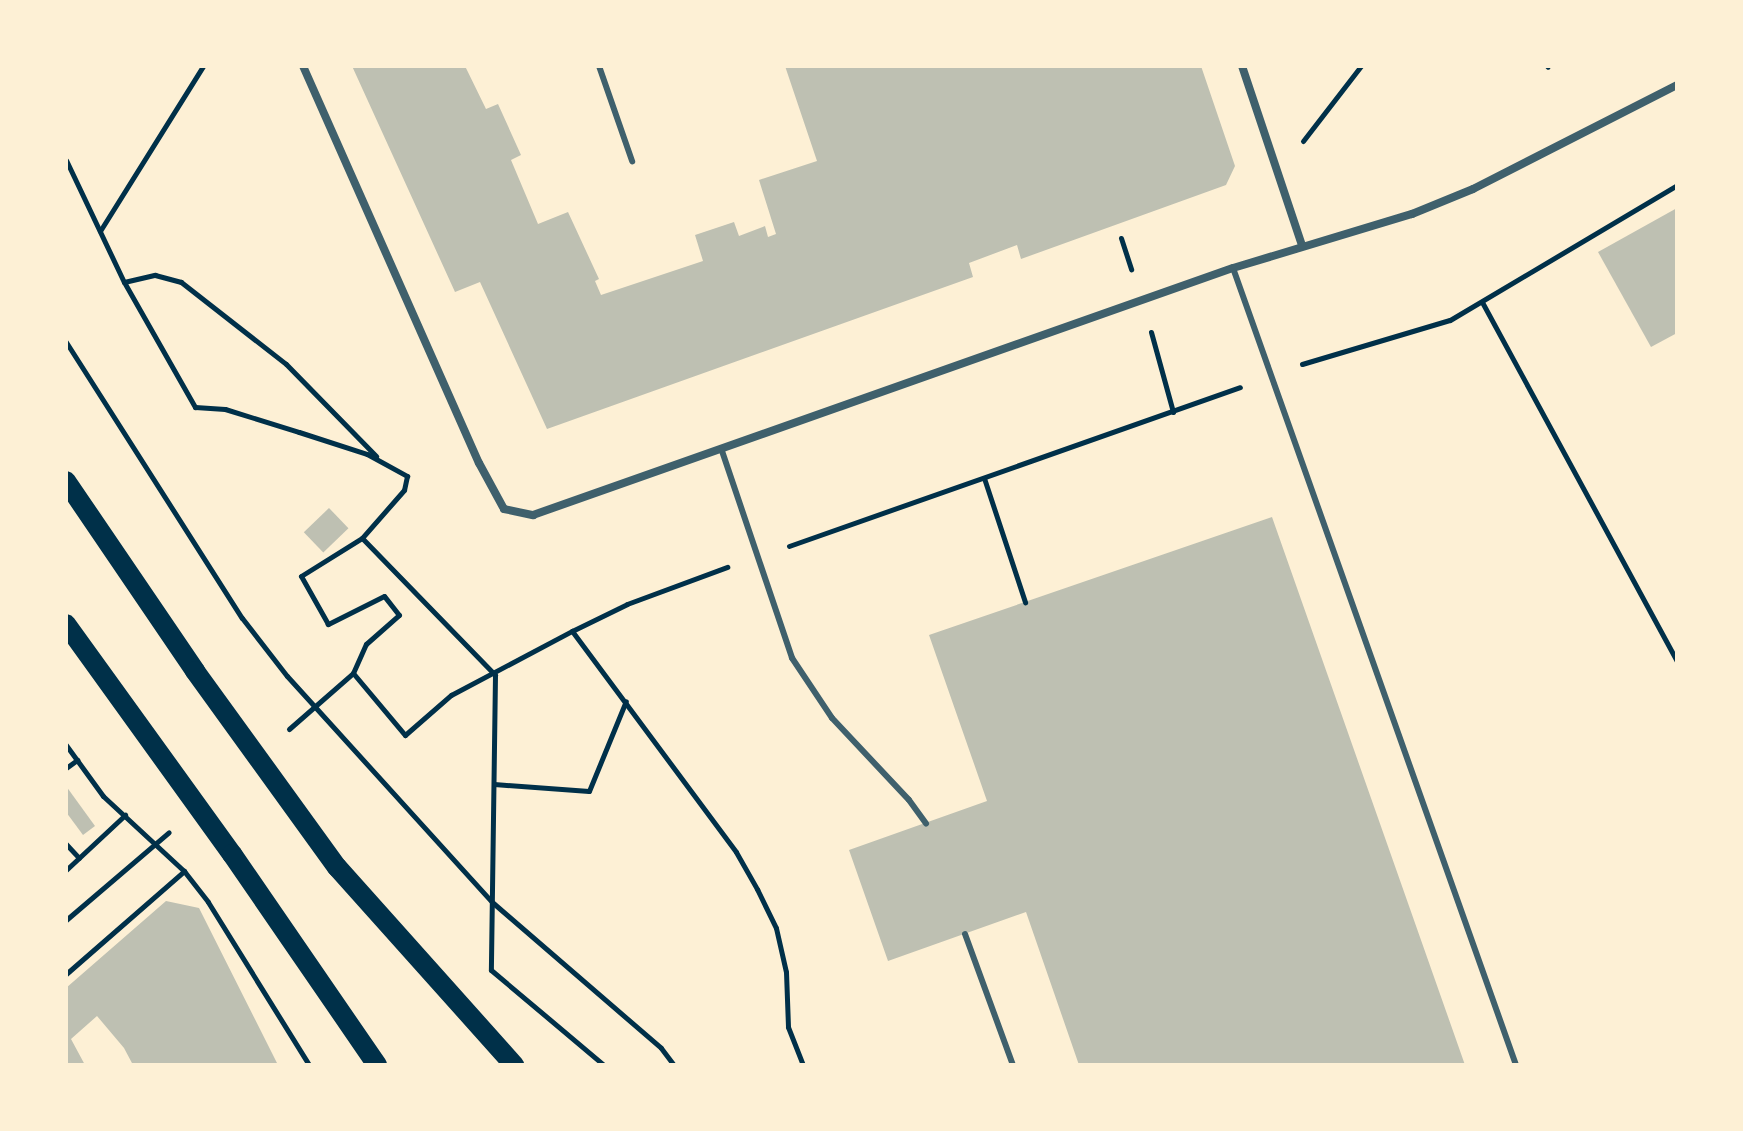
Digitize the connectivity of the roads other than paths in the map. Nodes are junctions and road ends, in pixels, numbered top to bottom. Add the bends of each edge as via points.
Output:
1 (303, 66) edge
2 (599, 66) edge
3 (1242, 66) edge
4 (1677, 85) edge
5 (632, 161) dead end
6 (1302, 245) junction
7 (1233, 268) junction
8 (721, 448) junction
9 (66, 481) edge
10 (66, 624) edge
11 (926, 823) dead end
12 (965, 934) dead end
13 (377, 1065) edge
14 (514, 1065) edge
15 (1013, 1065) edge
16 (1516, 1065) edge

1 - 8 street via 504,509 533,515
2 - 5 lane
3 - 6 street
4 - 6 street via 1458,196
6 - 7 street
7 - 8 street
7 - 16 lane
8 - 11 lane via 792,658 832,718
9 - 14 main road via 337,867
10 - 13 main road
12 - 15 lane

